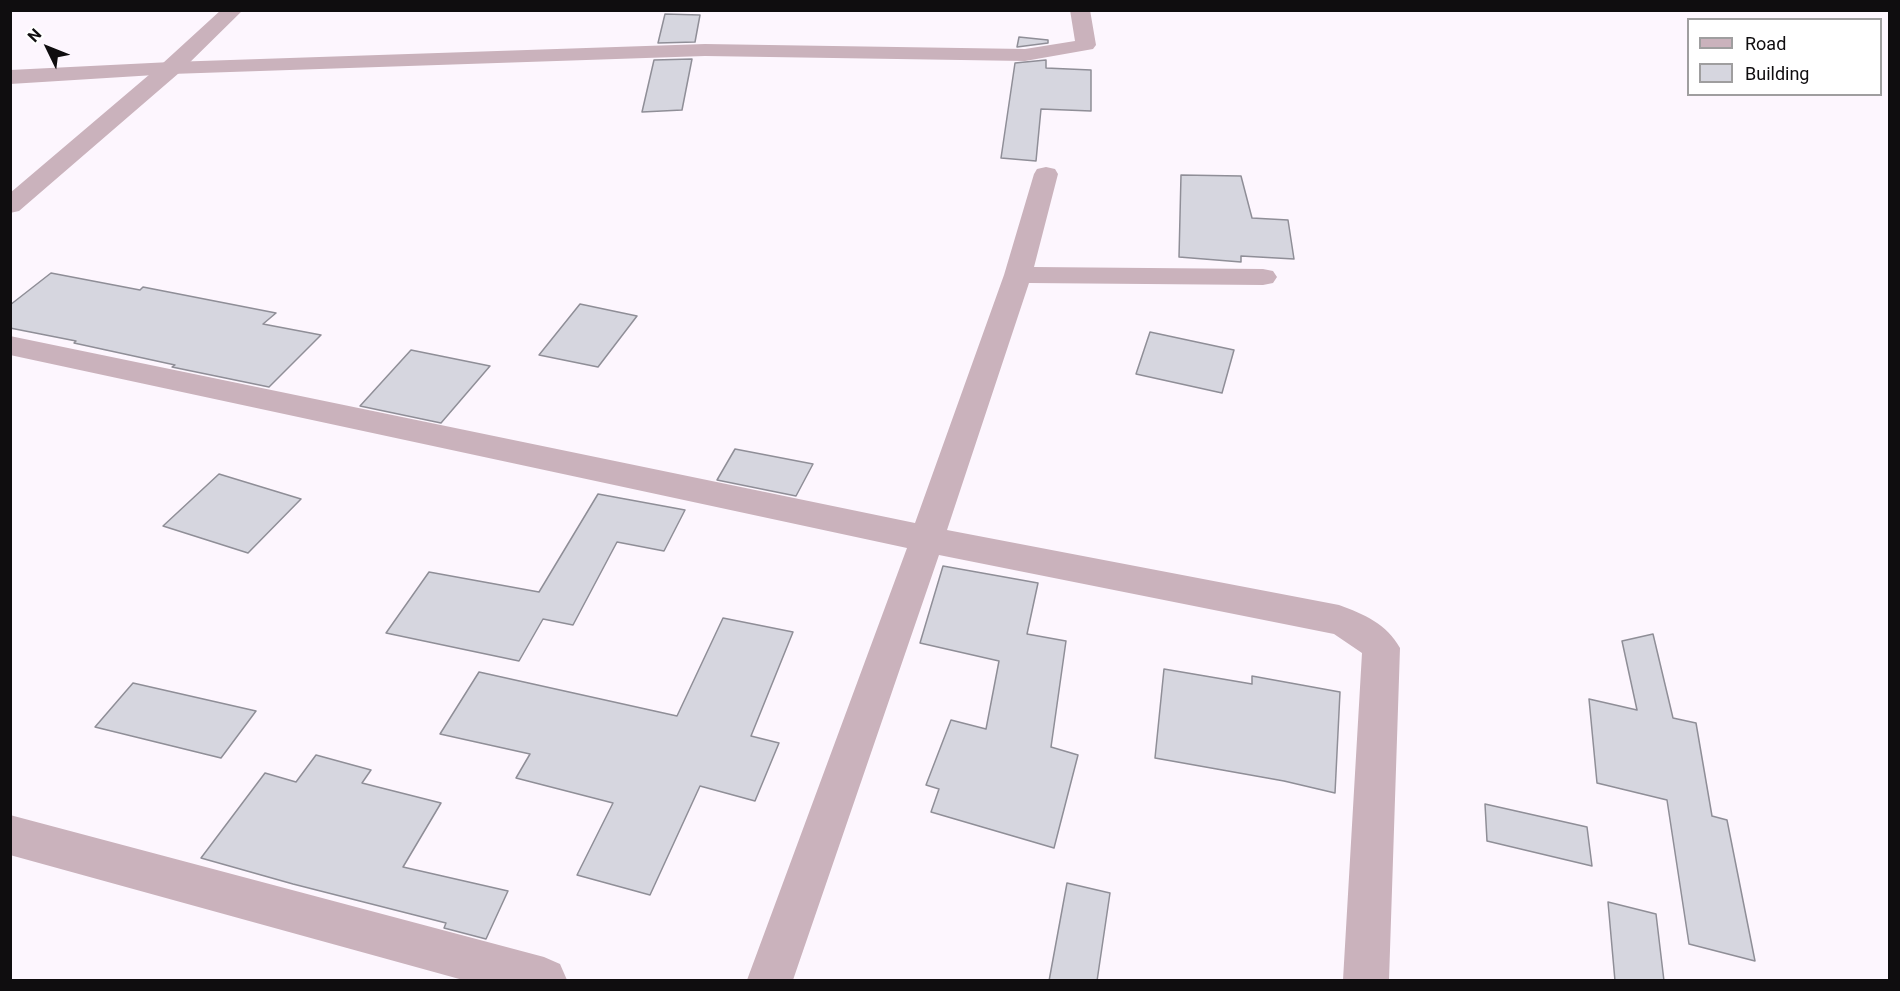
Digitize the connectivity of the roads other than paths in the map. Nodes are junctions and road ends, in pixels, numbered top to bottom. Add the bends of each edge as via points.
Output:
1 (233, 10) edge
2 (1080, 10) edge
3 (171, 68) junction
4 (10, 78) edge
5 (1046, 174) dead end
6 (10, 206) edge
7 (1018, 275) junction
8 (1263, 277) dead end
9 (10, 345) edge
10 (927, 539) junction
11 (10, 835) edge
12 (544, 981) edge
13 (770, 981) edge
14 (1366, 981) edge

1 - 3 street
2 - 3 street via 1086,45 1025,55 705,50
3 - 4 street
3 - 6 street
5 - 7 street
7 - 8 street
7 - 10 street
9 - 10 street
10 - 13 street
10 - 14 street via 1339,620 1371,636 1381,648
11 - 12 street

